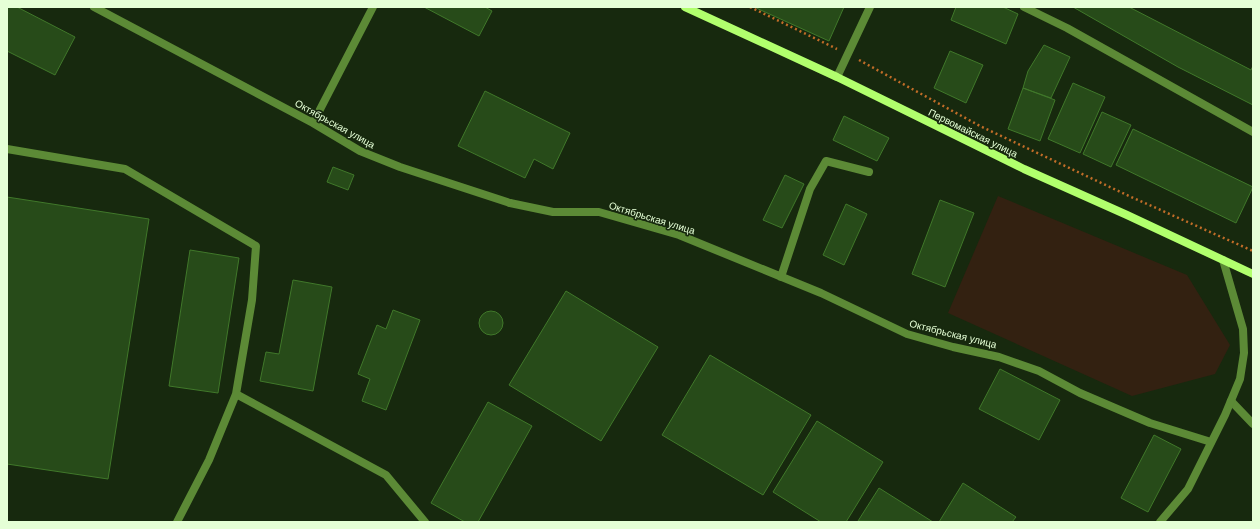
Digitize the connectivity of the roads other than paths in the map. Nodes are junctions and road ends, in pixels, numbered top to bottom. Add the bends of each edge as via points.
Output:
1 (94, 7) edge
2 (373, 7) edge
3 (684, 7) edge
4 (870, 7) edge
5 (1024, 7) edge
6 (837, 78) junction
7 (314, 123) junction
8 (1253, 132) edge
9 (7, 149) edge
10 (869, 172) dead end
11 (1223, 260) junction
12 (1253, 274) edge
13 (781, 277) junction
14 (236, 394) junction
15 (1230, 402) junction
16 (1253, 424) edge
17 (1211, 442) junction
18 (177, 522) edge
19 (425, 522) edge
20 (1160, 522) edge

1 - 7 street, Октябрьская улица
2 - 7 street
3 - 6 main road, Первомайская улица
4 - 6 street
5 - 8 street
6 - 11 main road, Первомайская улица via 1024,169
7 - 13 street, Октябрьская улица via 360,151 400,167 510,203 553,212 599,212 679,236
9 - 14 street via 125,169 256,246 252,300
10 - 13 street via 826,161 810,189
11 - 12 main road, Первомайская улица
11 - 15 street via 1242,329 1244,353 1240,379
13 - 17 street, Октябрьская улица via 821,292 907,334 952,347 999,356 1039,371 1080,393 1150,423
14 - 18 street via 209,460
14 - 19 street via 386,475
15 - 16 street
15 - 17 street
17 - 20 street via 1188,489

